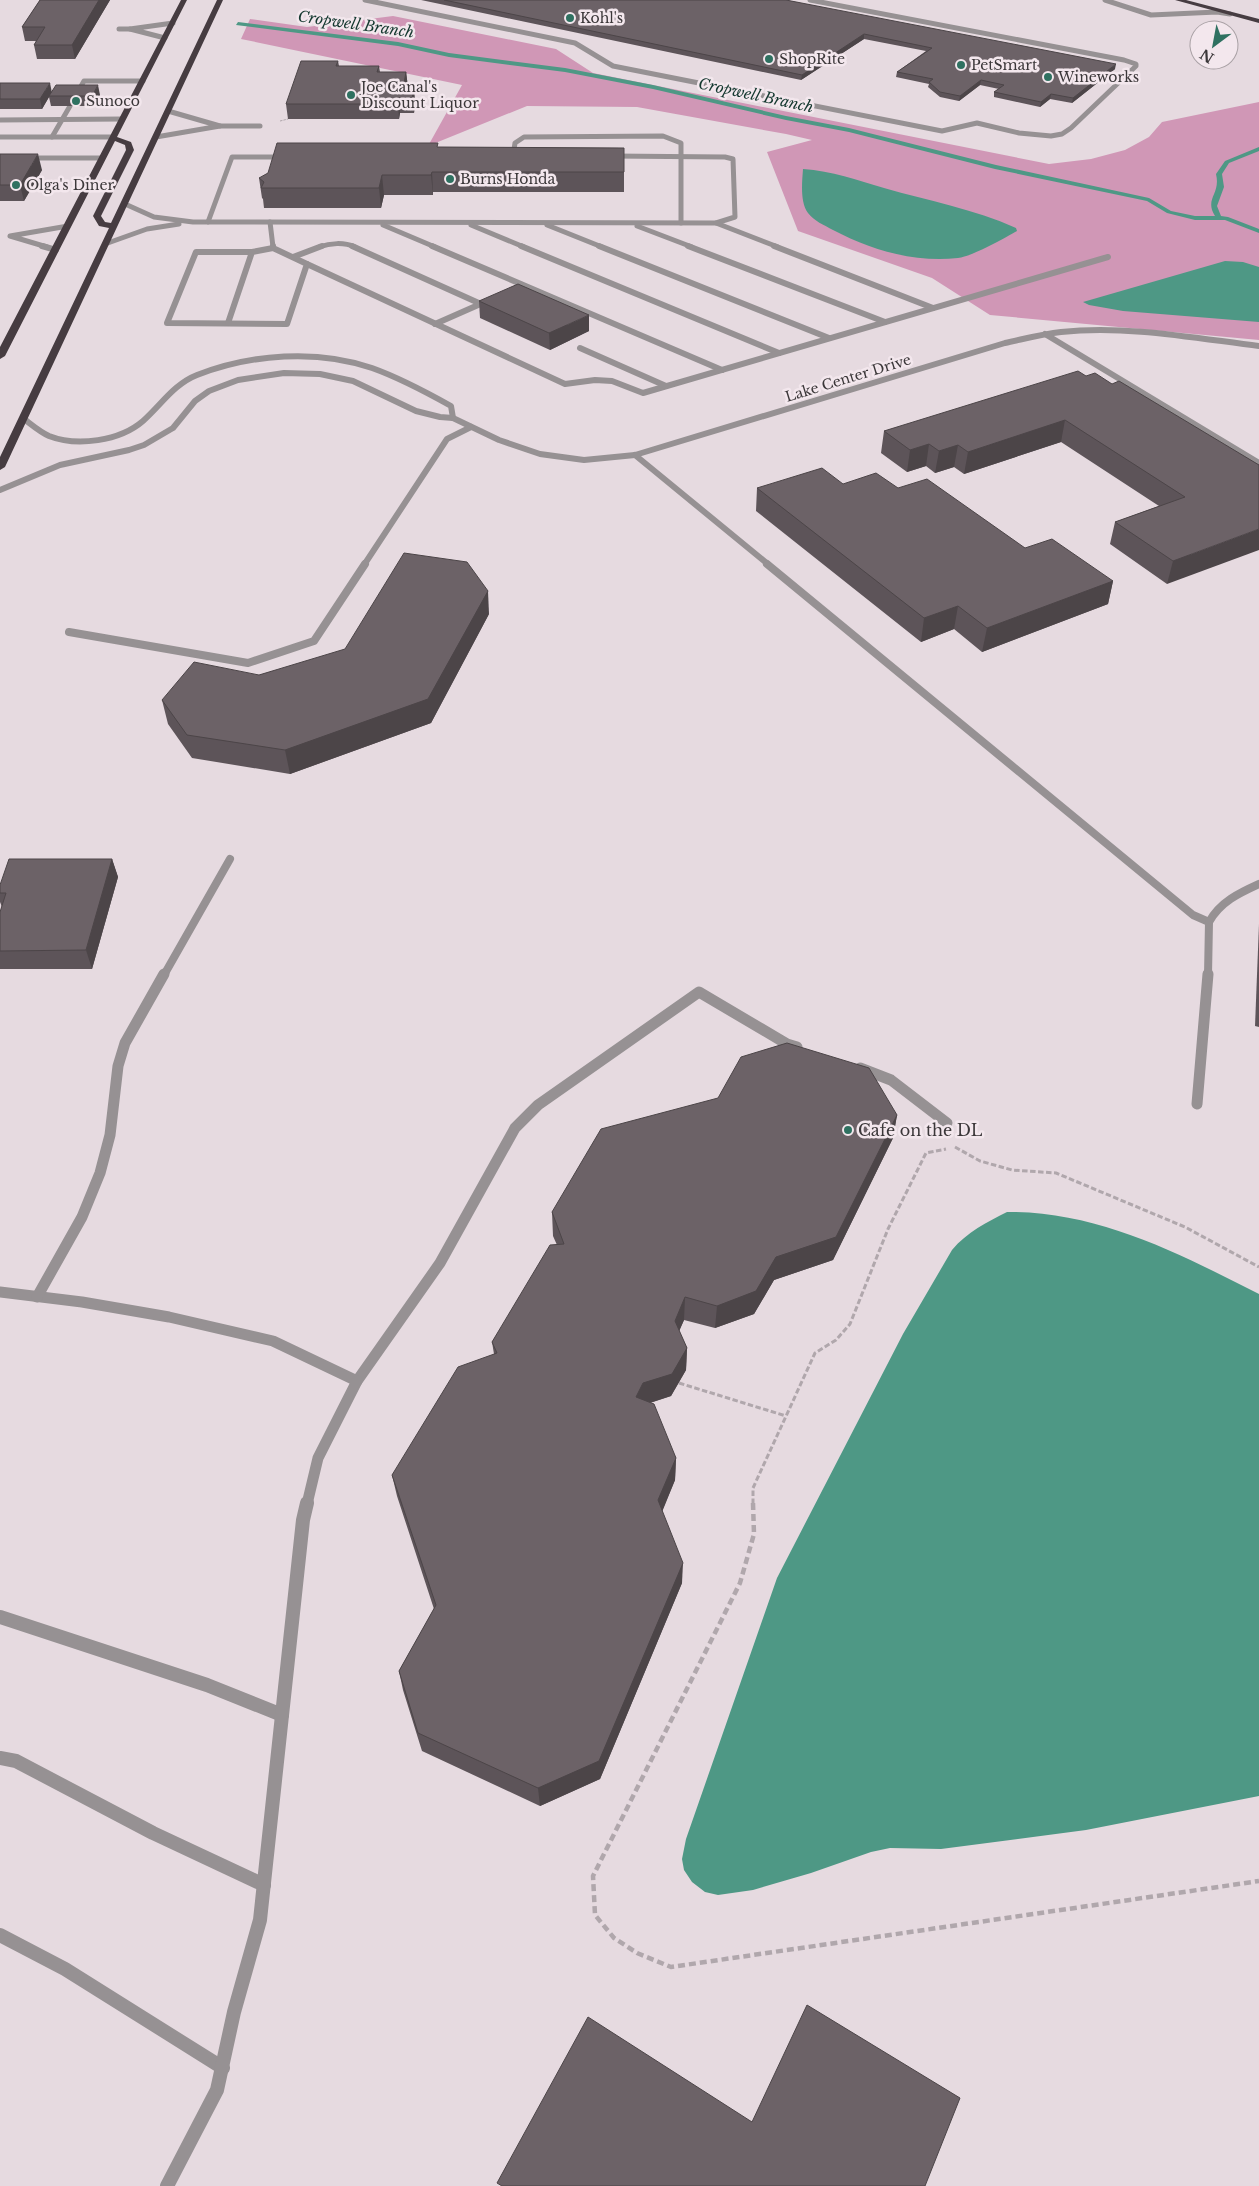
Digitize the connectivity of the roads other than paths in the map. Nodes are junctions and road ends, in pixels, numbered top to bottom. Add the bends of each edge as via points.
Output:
1 (184, 0) edge
2 (365, 0) edge
3 (810, 0) edge
4 (1105, 0) edge
5 (1178, 0) edge
6 (222, 2) edge
7 (1234, 15) junction
8 (1259, 21) edge
9 (173, 23) junction
10 (119, 28) dead end
11 (130, 29) junction
12 (165, 38) junction
13 (143, 81) junction
14 (76, 95) edge
15 (70, 106) edge
16 (168, 111) junction
17 (122, 119) junction
18 (0, 120) edge
19 (62, 120) junction
20 (220, 126) junction
21 (260, 126) dead end
22 (112, 136) junction
23 (0, 137) edge
24 (52, 137) junction
25 (156, 137) junction
26 (504, 156) edge
27 (513, 156) junction
28 (523, 156) edge
29 (602, 156) edge
30 (681, 156) junction
31 (291, 157) edge
32 (0, 158) edge
33 (101, 158) junction
34 (125, 204) junction
35 (193, 222) junction
36 (208, 222) junction
37 (270, 222) junction
38 (377, 222) junction
39 (466, 222) junction
40 (540, 223) junction
41 (630, 223) junction
42 (681, 223) junction
43 (716, 223) junction
44 (68, 226) junction
45 (114, 226) junction
46 (0, 236) edge
47 (10, 236) junction
48 (105, 244) junction
49 (273, 248) junction
50 (56, 250) junction
51 (252, 252) junction
52 (1108, 256) dead end
53 (293, 257) junction
54 (307, 264) junction
55 (524, 285) junction
56 (516, 289) edge
57 (490, 300) edge
58 (481, 304) junction
59 (933, 308) junction
60 (885, 322) junction
61 (228, 323) junction
62 (436, 324) junction
63 (1045, 334) junction
64 (829, 338) junction
65 (1259, 346) edge
66 (2, 348) edge
67 (580, 348) dead end
68 (779, 353) junction
69 (0, 356) edge
70 (722, 370) junction
71 (666, 386) junction
72 (453, 418) junction
73 (24, 419) junction
74 (471, 427) junction
75 (634, 455) junction
76 (1259, 463) edge
77 (0, 467) edge
78 (0, 490) edge
79 (69, 632) dead end
80 (230, 858) dead end
81 (1259, 884) edge
82 (1209, 922) junction
83 (804, 1050) edge
84 (847, 1064) edge
85 (1197, 1104) dead end
86 (947, 1123) dead end
87 (0, 1292) edge
88 (37, 1297) junction
89 (357, 1382) junction
90 (0, 1617) edge
91 (282, 1715) junction
92 (0, 1758) edge
93 (264, 1885) junction
94 (0, 1935) edge
95 (223, 2068) junction
96 (167, 2186) edge

1 - 9 highway
2 - 3 street via 575,43 614,66 942,131 977,123 1038,136 1062,134 1136,66 1124,60
4 - 7 street via 1151,15 1217,12
5 - 7 highway
6 - 16 highway via 213,13
7 - 8 highway
9 - 11 street
9 - 12 highway
10 - 11 street
11 - 12 street
12 - 13 highway
13 - 14 street via 84,81
13 - 17 highway
15 - 19 street
16 - 20 street
16 - 25 highway
17 - 19 street
17 - 22 highway
18 - 19 street
19 - 24 street
20 - 21 street
20 - 25 street
22 - 24 street
22 - 33 highway
22 - 45 highway via 128,144 130,150 97,216 102,224
23 - 24 street
25 - 34 highway
26 - 27 street
27 - 28 street
27 - 30 street via 515,143 524,138 663,136 678,140
29 - 30 street
30 - 42 street
30 - 43 street via 725,157 735,161 735,217
31 - 36 street via 232,157
32 - 33 street
33 - 44 highway
34 - 35 street via 154,217
34 - 45 highway
35 - 36 street
35 - 48 street via 146,229
36 - 37 street
37 - 38 street
37 - 49 street
38 - 39 street
38 - 55 street
39 - 40 street
39 - 68 street
40 - 41 street
40 - 64 street
41 - 42 street
41 - 60 street
42 - 43 street
43 - 59 street
44 - 47 street
44 - 50 highway
45 - 48 highway
46 - 47 street
47 - 50 street
48 - 73 highway
49 - 51 street
49 - 53 street
50 - 66 highway
51 - 61 street
51 - 61 street via 196,252 167,323
52 - 59 street
53 - 54 street
53 - 58 street via 327,244 348,244
54 - 61 street via 287,324
54 - 62 street
55 - 56 street
55 - 70 street
57 - 58 street
58 - 62 street
59 - 60 street
60 - 64 street
62 - 71 street via 565,384 612,381 643,393
63 - 65 street, Lake Center Drive via 1115,331
63 - 75 street, Lake Center Drive via 1004,343
63 - 76 street
64 - 68 street
66 - 69 highway
67 - 71 street
68 - 70 street
70 - 71 street
72 - 73 street, Lake Center Drive via 451,406 370,367 319,358 274,358 227,365 194,376 178,385 141,423 113,436 80,441 50,437
72 - 74 street, Lake Center Drive
72 - 78 street, Lake Center Drive via 424,415 347,379 297,373 264,376 206,394 191,405 169,432 146,445 63,464
73 - 77 highway
74 - 75 street, Lake Center Drive via 552,458 594,461
74 - 79 street via 447,439 314,641 248,663
75 - 82 street via 1193,915
80 - 88 street via 125,1043 118,1066 110,1135 100,1173 82,1216
81 - 82 street via 1228,898
82 - 85 street via 1207,999
83 - 89 street via 787,1044 699,992 538,1105 514,1128 440,1263
84 - 86 street via 892,1080
87 - 88 street
88 - 89 street via 168,1317 273,1341
89 - 91 street via 318,1458 303,1520
90 - 91 street via 207,1685
91 - 93 street
92 - 93 street via 16,1761 154,1834
93 - 95 street via 260,1920 234,2012
94 - 95 street via 65,1969
95 - 96 street via 218,2090

